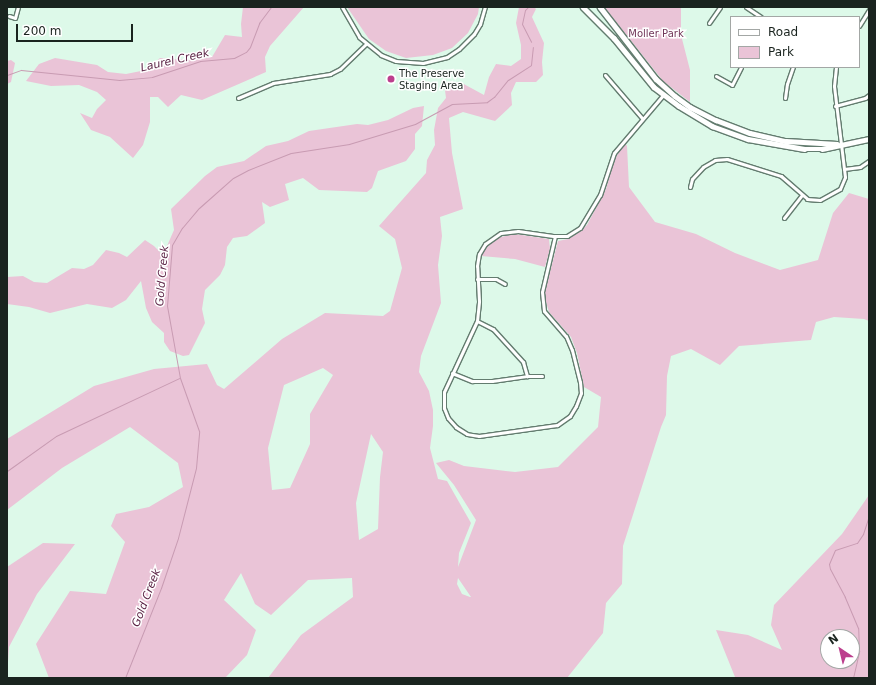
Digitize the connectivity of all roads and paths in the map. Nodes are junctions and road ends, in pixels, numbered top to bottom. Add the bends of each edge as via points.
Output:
1 (18, 7) edge
2 (342, 7) edge
3 (485, 7) edge
4 (583, 7) edge
5 (600, 7) edge
6 (720, 7) edge
7 (746, 7) edge
8 (869, 10) edge
9 (9, 16) dead end
10 (760, 16) edge
11 (15, 18) junction
12 (21, 19) dead end
13 (709, 23) dead end
14 (860, 24) edge
15 (366, 44) junction
16 (740, 68) edge
17 (793, 68) edge
18 (836, 68) edge
19 (605, 75) dead end
20 (716, 76) dead end
21 (667, 89) junction
22 (663, 95) junction
23 (869, 95) edge
24 (238, 98) dead end
25 (785, 98) dead end
26 (835, 106) junction
27 (642, 118) junction
28 (869, 138) edge
29 (841, 144) junction
30 (869, 161) edge
31 (844, 169) junction
32 (690, 187) dead end
33 (802, 195) junction
34 (784, 218) dead end
35 (555, 236) junction
36 (477, 279) junction
37 (506, 284) dead end
38 (477, 321) junction
39 (452, 373) junction
40 (527, 376) junction
41 (542, 376) dead end

1 - 11 street
2 - 15 street via 353,28
3 - 15 street via 480,24 468,41 447,57 436,61 396,61 381,55
4 - 22 main road via 614,38 645,78
5 - 21 main road via 647,70
6 - 13 street
7 - 10 street
8 - 14 street
9 - 11 street
11 - 12 street
15 - 24 street via 340,69 330,74 273,83
16 - 20 street via 732,85
17 - 25 street
18 - 26 street
19 - 27 street
21 - 22 street
21 - 29 main road via 701,113 750,133 786,141
22 - 27 street
22 - 29 main road via 704,122 748,139 804,149 822,149
23 - 26 street
26 - 29 street
27 - 35 street via 614,153 600,195 580,228 567,236
28 - 29 main road
29 - 31 street
30 - 31 street via 860,167
31 - 33 street via 843,185 829,197 814,200
32 - 33 street via 692,179 703,167 715,160 727,159 778,174 794,185
33 - 34 street
35 - 36 street via 509,231 494,236 484,244 479,254
35 - 39 street via 542,292 544,311 566,336 576,365 581,393 570,416 557,425 543,428 478,436 467,434 456,427 444,408 444,392
36 - 37 street via 496,279
36 - 38 street
38 - 39 street
38 - 40 street via 493,329 523,362
39 - 40 street via 472,380 492,381
40 - 41 street

